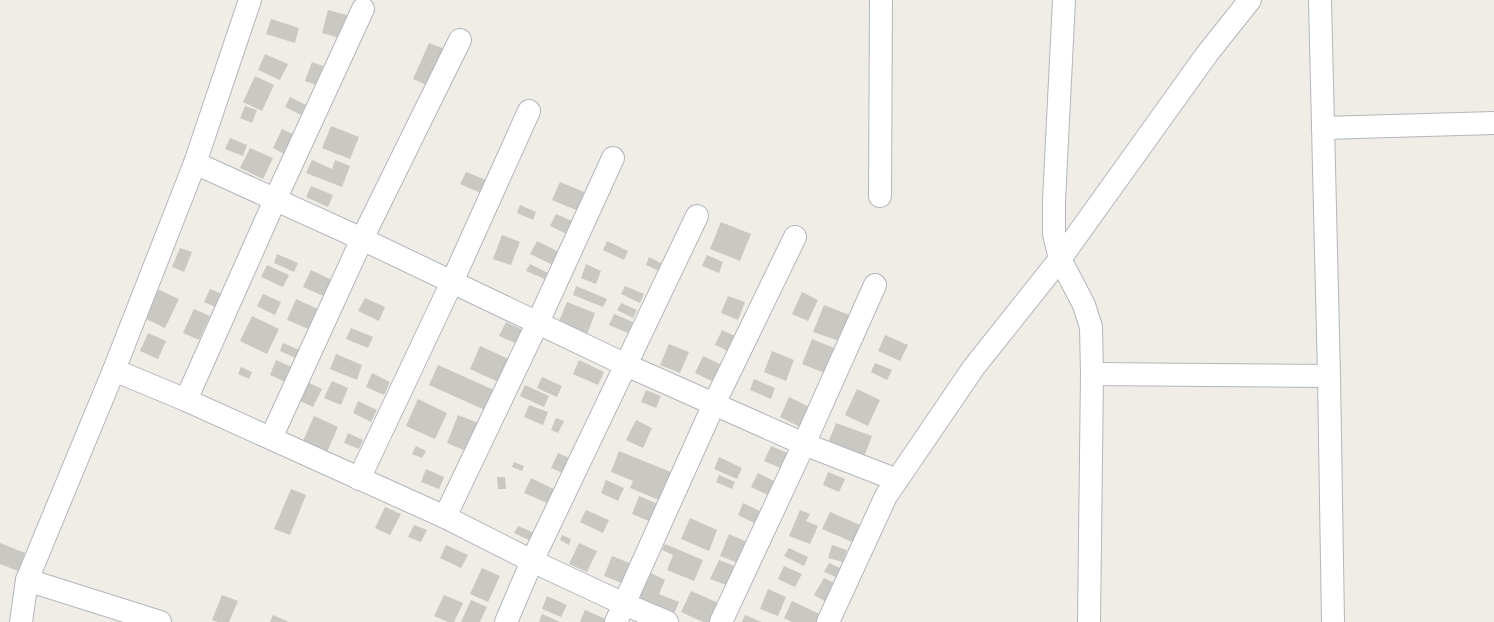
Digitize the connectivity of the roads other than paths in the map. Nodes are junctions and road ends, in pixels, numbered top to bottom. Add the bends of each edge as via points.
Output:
1 (250, 0) edge
2 (881, 0) edge
3 (1064, 0) edge
4 (1250, 0) edge
5 (1320, 0) edge
6 (364, 8) dead end
7 (460, 40) dead end
8 (528, 111) dead end
9 (1494, 123) edge
10 (1322, 128) junction
11 (613, 158) dead end
12 (195, 164) junction
13 (880, 196) dead end
14 (275, 200) junction
15 (697, 216) dead end
16 (795, 237) dead end
17 (362, 239) junction
18 (1060, 259) junction
19 (452, 282) junction
20 (875, 285) dead end
21 (538, 322) junction
22 (626, 365) junction
23 (114, 370) junction
24 (1092, 374) junction
25 (1329, 376) junction
26 (186, 400) junction
27 (714, 404) junction
28 (271, 438) junction
29 (804, 444) junction
30 (359, 478) junction
31 (897, 480) junction
32 (445, 517) junction
33 (532, 561) junction
34 (28, 580) junction
35 (620, 613) edge
36 (21, 622) edge
37 (160, 622) edge
38 (506, 622) edge
39 (667, 622) edge
40 (721, 622) edge
41 (828, 622) edge
42 (1089, 622) edge
43 (1332, 622) edge

1 - 12 street
2 - 13 street
3 - 18 street via 1054,201 1054,234
4 - 18 street via 1207,54
5 - 10 street
6 - 14 street
7 - 17 street
8 - 19 street
9 - 10 street
10 - 25 street
11 - 21 street
12 - 14 street
12 - 23 street
14 - 17 street
14 - 26 street
15 - 22 street
16 - 27 street
17 - 19 street
17 - 28 street
18 - 24 street via 1084,305 1090,327
18 - 31 street via 974,367
19 - 21 street
19 - 30 street
20 - 29 street
21 - 22 street
21 - 32 street
22 - 27 street
22 - 33 street
23 - 26 street
23 - 34 street
24 - 25 street
24 - 42 street
25 - 43 street
26 - 28 street
27 - 29 street
27 - 35 street
28 - 30 street
29 - 31 street
29 - 40 street
30 - 32 street
31 - 41 street via 886,496
32 - 33 street
33 - 35 street
33 - 38 street
34 - 36 street
34 - 37 street
35 - 39 street

